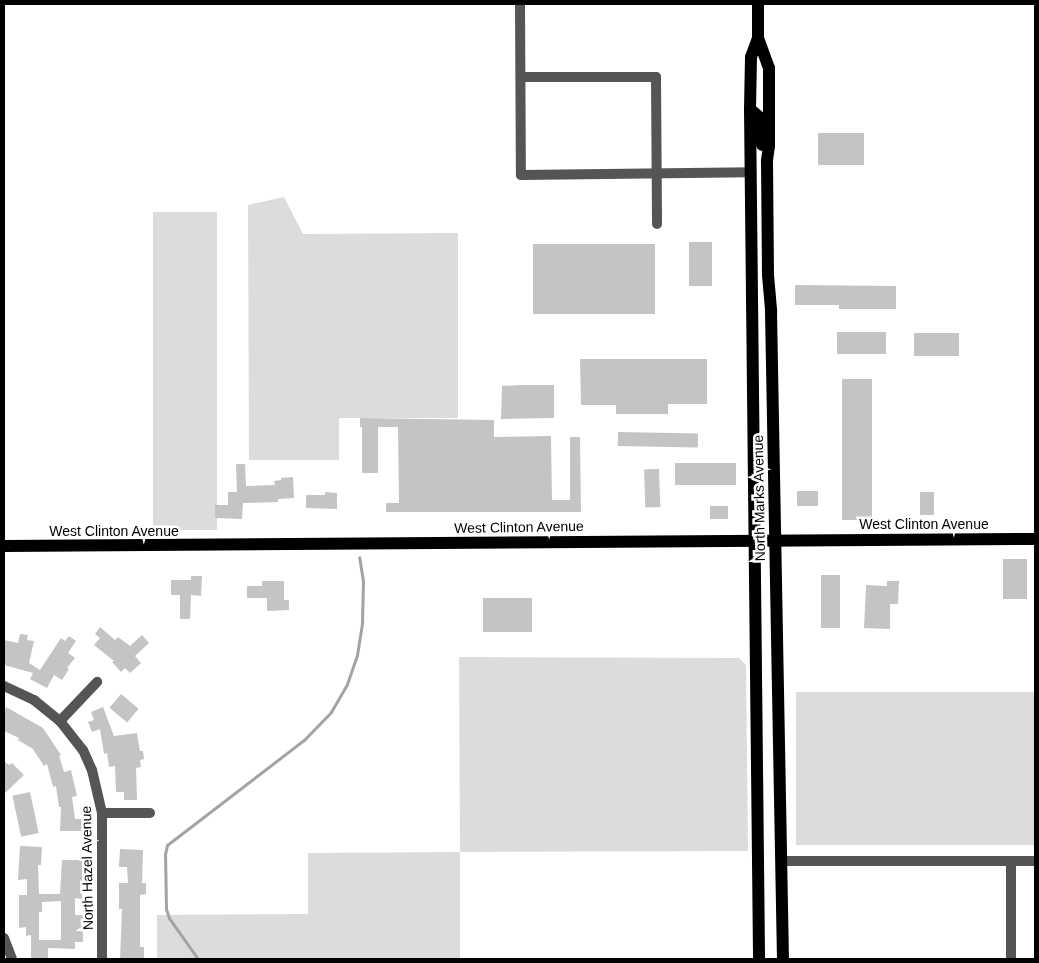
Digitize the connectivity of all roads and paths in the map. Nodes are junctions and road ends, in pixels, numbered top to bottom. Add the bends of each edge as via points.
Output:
1 (520, 4) edge
2 (758, 4) edge
3 (758, 38) junction
4 (520, 77) junction
5 (750, 109) junction
6 (767, 162) junction
7 (751, 172) junction
8 (657, 173) junction
9 (657, 224) dead end
10 (756, 539) junction
11 (774, 539) junction
12 (1035, 539) edge
13 (4, 546) edge
14 (97, 682) dead end
15 (4, 686) edge
16 (60, 721) junction
17 (102, 813) junction
18 (150, 813) dead end
19 (782, 860) junction
20 (1011, 861) junction
21 (1035, 861) edge
22 (4, 938) edge
23 (12, 959) edge
24 (102, 959) edge
25 (759, 959) edge
26 (783, 959) edge
27 (1011, 959) edge

1 - 4 street
2 - 3 main road, North Marks Avenue
3 - 5 main road, North Marks Avenue via 751,57
3 - 6 main road, North Marks Avenue via 769,68
4 - 8 street via 656,78
4 - 8 street via 520,175
5 - 6 main road via 758,116
5 - 7 main road, North Marks Avenue
6 - 11 main road, North Marks Avenue
7 - 8 street
7 - 10 main road, North Marks Avenue
8 - 9 street
10 - 11 main road, West Clinton Avenue
10 - 13 main road, West Clinton Avenue
10 - 25 main road, North Marks Avenue
11 - 12 main road, West Clinton Avenue
11 - 19 main road, North Marks Avenue
14 - 16 street
15 - 16 street, North Hazel Avenue via 29,697
16 - 17 street, North Hazel Avenue via 83,750 92,770
17 - 18 street
17 - 24 street, North Hazel Avenue
19 - 20 street
19 - 26 main road, North Marks Avenue
20 - 21 street
20 - 27 street
22 - 23 street

